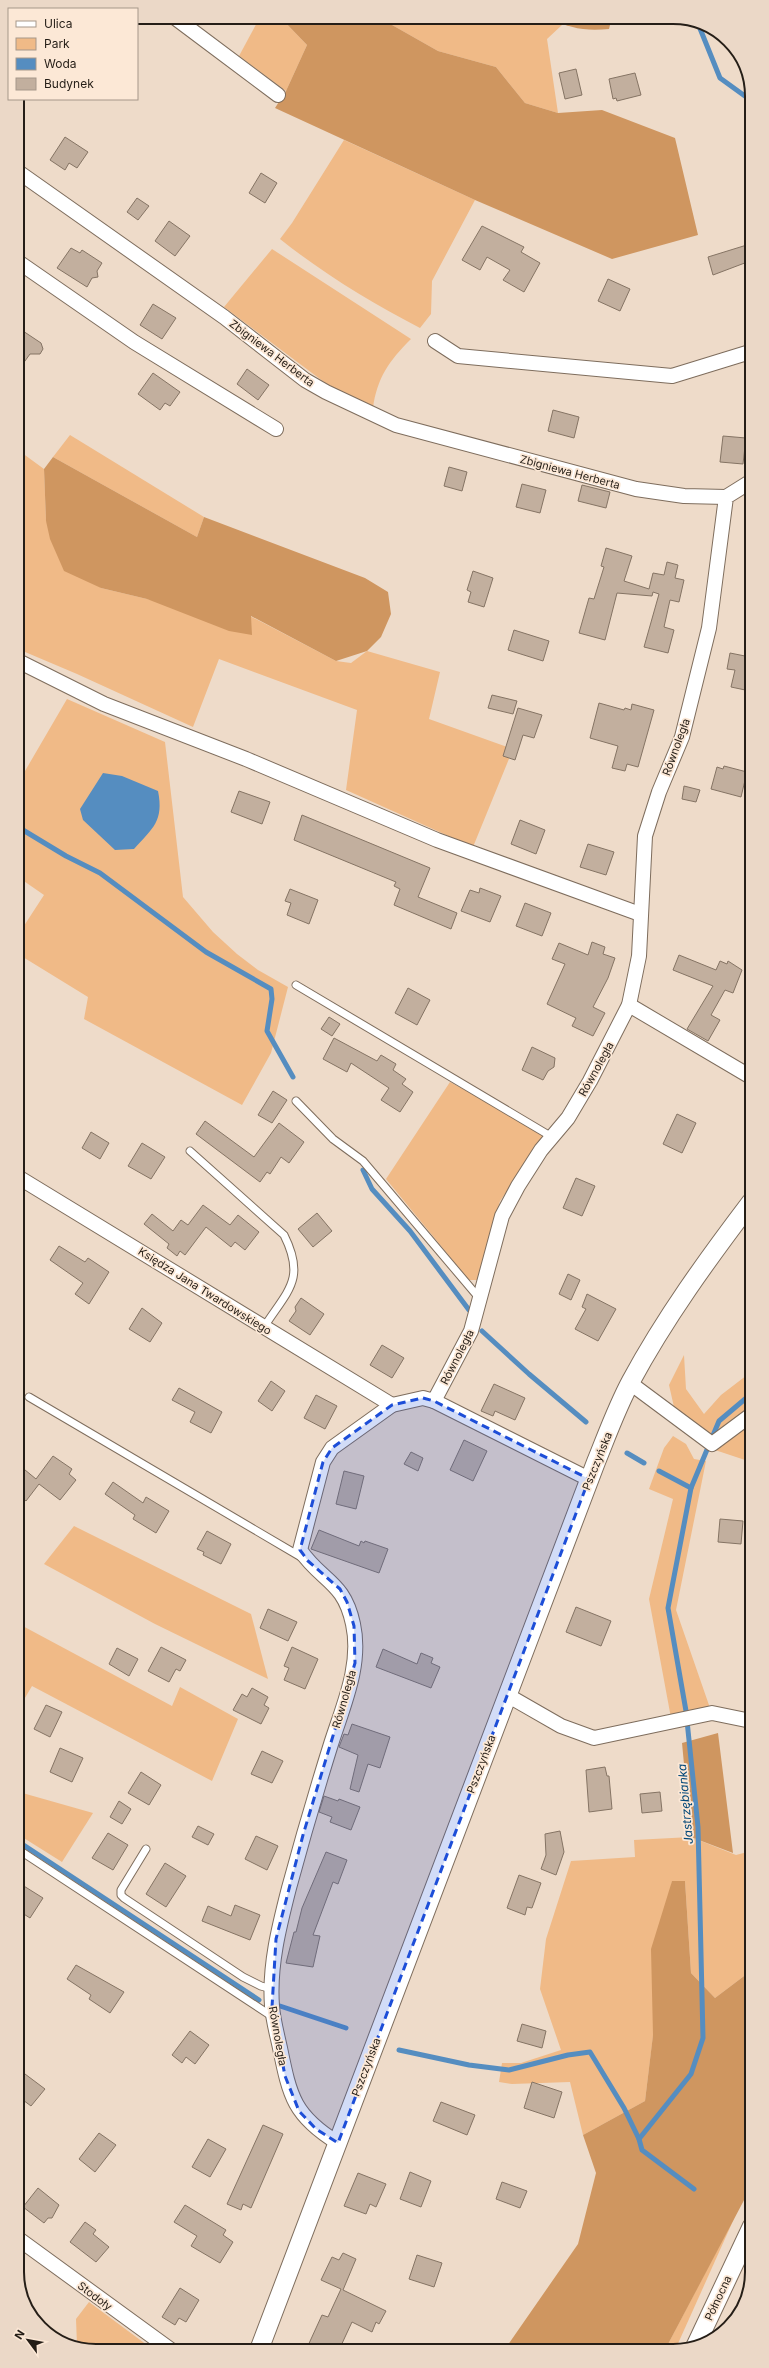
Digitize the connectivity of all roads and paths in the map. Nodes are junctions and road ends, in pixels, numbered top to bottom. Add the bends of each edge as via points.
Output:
1 (183, 24) edge
2 (278, 95) dead end
3 (24, 176) edge
4 (24, 266) edge
5 (435, 341) dead end
6 (745, 354) edge
7 (276, 429) dead end
8 (745, 485) edge
9 (726, 497) junction
10 (24, 664) edge
11 (640, 914) junction
12 (296, 985) dead end
13 (629, 1006) junction
14 (745, 1074) edge
15 (296, 1101) dead end
16 (552, 1137) junction
17 (190, 1150) dead end
18 (24, 1181) edge
19 (745, 1210) edge
20 (480, 1299) junction
21 (264, 1327) junction
22 (630, 1383) junction
23 (29, 1397) dead end
24 (434, 1401) junction
25 (392, 1405) junction
26 (745, 1419) edge
27 (589, 1479) junction
28 (308, 1561) junction
29 (507, 1695) junction
30 (745, 1719) edge
31 (146, 1849) dead end
32 (24, 1853) edge
33 (272, 1989) junction
34 (274, 2018) junction
35 (338, 2143) junction
36 (745, 2241) edge
37 (24, 2243) edge
38 (698, 2340) edge
39 (163, 2344) edge
40 (261, 2344) edge

1 - 2 street
3 - 9 street, Zbigniewa Herberta via 218,313 305,380 361,410 396,425 636,489 684,496
4 - 7 street via 134,342
5 - 6 street via 458,356 672,376
8 - 9 street
9 - 11 street, Równoległa via 709,628 682,737 659,792 645,836
10 - 11 street via 104,704 246,759 437,840
11 - 13 street, Równoległa via 639,956
12 - 16 lane
13 - 14 street
13 - 16 street, Równoległa via 590,1082 568,1118
15 - 20 lane via 333,1139 362,1161
16 - 20 street, Równoległa via 518,1186 502,1216
17 - 21 lane via 284,1235 291,1248 295,1258 295,1274
18 - 21 street, Księdza Jana Twardowskiego
19 - 22 street, Pszczyńska via 709,1256 668,1317
20 - 24 street, Równoległa via 471,1331
21 - 25 street, Księdza Jana Twardowskiego
22 - 26 street via 712,1444
22 - 27 street, Pszczyńska
23 - 28 lane
24 - 25 street, Równoległa via 423,1398
24 - 27 street
25 - 28 street, Równoległa via 332,1448 323,1462 300,1550
27 - 29 street, Pszczyńska
28 - 33 street, Równoległa via 340,1589 348,1602 354,1626 354,1663 303,1835 276,1939
29 - 30 street via 561,1726 594,1738 712,1713
29 - 35 street, Pszczyńska
31 - 33 lane via 121,1895 243,1977
32 - 34 lane
33 - 34 street, Równoległa
34 - 35 street, Równoległa via 286,2076 299,2111 316,2129
35 - 40 street, Pszczyńska
36 - 38 street, Północna
37 - 39 street, Stodoły

